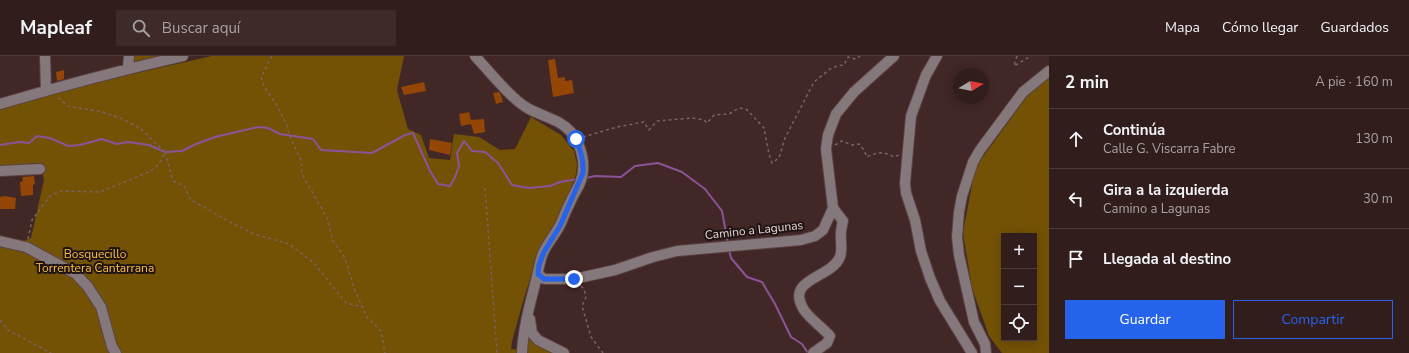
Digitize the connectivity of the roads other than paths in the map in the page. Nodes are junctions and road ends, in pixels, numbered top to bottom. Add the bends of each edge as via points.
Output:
1 (45, 56) edge
2 (129, 56) edge
3 (183, 56) edge
4 (475, 56) edge
5 (894, 56) edge
6 (937, 56) edge
7 (128, 68) junction
8 (1049, 71) edge
9 (46, 90) junction
10 (0, 104) edge
11 (40, 169) dead end
12 (0, 171) edge
13 (833, 208) junction
14 (0, 241) edge
15 (538, 274) junction
16 (531, 297) junction
17 (116, 353) edge
18 (522, 353) edge
19 (564, 353) edge
20 (813, 353) edge
21 (972, 353) edge
22 (986, 353) edge

1 - 9 street
2 - 7 street
3 - 7 street
4 - 15 street via 528,109 560,122 576,139 581,151 584,165 580,183 560,226 544,252
5 - 13 street via 854,92 836,114 826,149
6 - 21 street via 926,75 911,116 906,193 930,278 940,301
7 - 9 street
8 - 22 street via 1023,92 980,150 972,162 962,196 957,237 959,256 974,322 985,344
9 - 10 street
11 - 12 street
13 - 15 street, Camino a Lagunas via 823,230 815,236 801,240 677,251 615,270 574,279 544,279
13 - 20 street via 843,221 840,258 833,267 807,282 798,296 804,309 830,336 827,343
14 - 17 street via 26,247 76,274 101,307
15 - 16 street
16 - 18 street
16 - 19 street via 532,333 538,340

